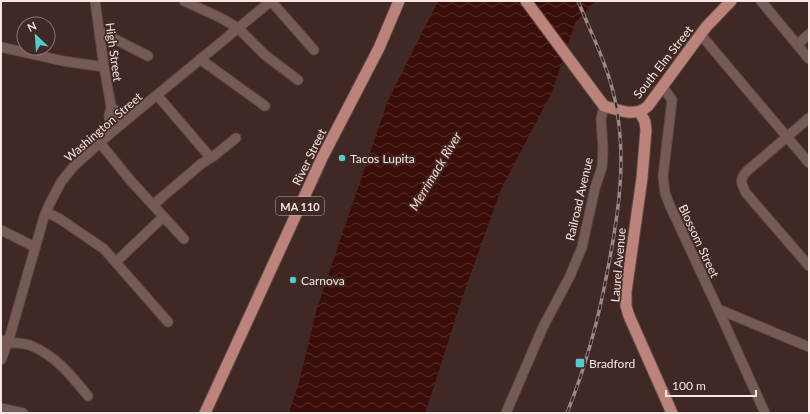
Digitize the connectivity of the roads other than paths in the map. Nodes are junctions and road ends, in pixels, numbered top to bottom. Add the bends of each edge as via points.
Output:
1 (95, 1) edge
2 (184, 1) edge
3 (271, 1) edge
4 (399, 1) edge
5 (526, 1) edge
6 (731, 1) edge
7 (761, 1) edge
8 (238, 28) junction
9 (99, 31) junction
10 (809, 34) edge
11 (701, 35) junction
12 (797, 44) junction
13 (1, 47) edge
14 (314, 50) dead end
15 (148, 56) dead end
16 (200, 59) junction
17 (809, 59) edge
18 (104, 67) junction
19 (298, 80) dead end
20 (663, 87) junction
21 (157, 95) junction
22 (602, 103) junction
23 (111, 106) junction
24 (265, 106) dead end
25 (640, 112) junction
26 (809, 118) edge
27 (123, 123) junction
28 (112, 132) junction
29 (787, 137) junction
30 (236, 138) dead end
31 (100, 144) junction
32 (210, 158) junction
33 (809, 162) edge
34 (153, 205) junction
35 (46, 212) junction
36 (163, 217) junction
37 (1, 230) edge
38 (184, 239) dead end
39 (35, 247) junction
40 (116, 262) junction
41 (809, 266) edge
42 (718, 309) junction
43 (168, 322) dead end
44 (4, 341) edge
45 (809, 347) edge
46 (1, 360) edge
47 (88, 396) dead end
48 (1, 408) edge
49 (23, 413) edge
50 (205, 413) edge
51 (506, 413) edge
52 (672, 413) edge
53 (764, 413) edge

1 - 9 street, High Street
2 - 8 street
3 - 8 street, Washington Street
3 - 14 street
4 - 50 main road, River Street / MA 110 via 380,48 322,158
5 - 22 main road
6 - 11 main road, South Elm Street
7 - 12 street
8 - 16 street, Washington Street
8 - 19 street via 266,55
9 - 15 street
9 - 18 street, High Street
10 - 12 street
11 - 20 main road, South Elm Street
11 - 29 street
12 - 17 street
13 - 18 street
16 - 21 street, Washington Street
16 - 24 street
18 - 23 street, High Street
20 - 25 main road, South Elm Street
20 - 42 street, Blossom Street via 672,100 663,176 665,193
21 - 27 street, Washington Street
21 - 32 street
22 - 25 main road, South Elm Street via 634,113
22 - 51 street, Railroad Avenue via 602,168 582,247
23 - 27 street, High Street
23 - 28 street, High Street via 109,117
25 - 52 main road, Laurel Avenue via 646,130 626,306
26 - 29 street
27 - 28 street, Washington Street
28 - 31 street, Washington Street
29 - 33 street
29 - 41 street via 747,171 741,183 746,193
30 - 32 street
31 - 34 street
31 - 35 street, Washington Street via 68,174 57,189
32 - 34 street
34 - 36 street
35 - 39 street, Washington Street
35 - 40 street via 104,249
36 - 38 street
36 - 40 street
37 - 39 street
39 - 44 street, Washington Street
40 - 43 street
42 - 45 street
42 - 53 street, Blossom Street
44 - 46 street, Washington Street
44 - 47 street via 30,345 49,355 66,369
48 - 49 street

